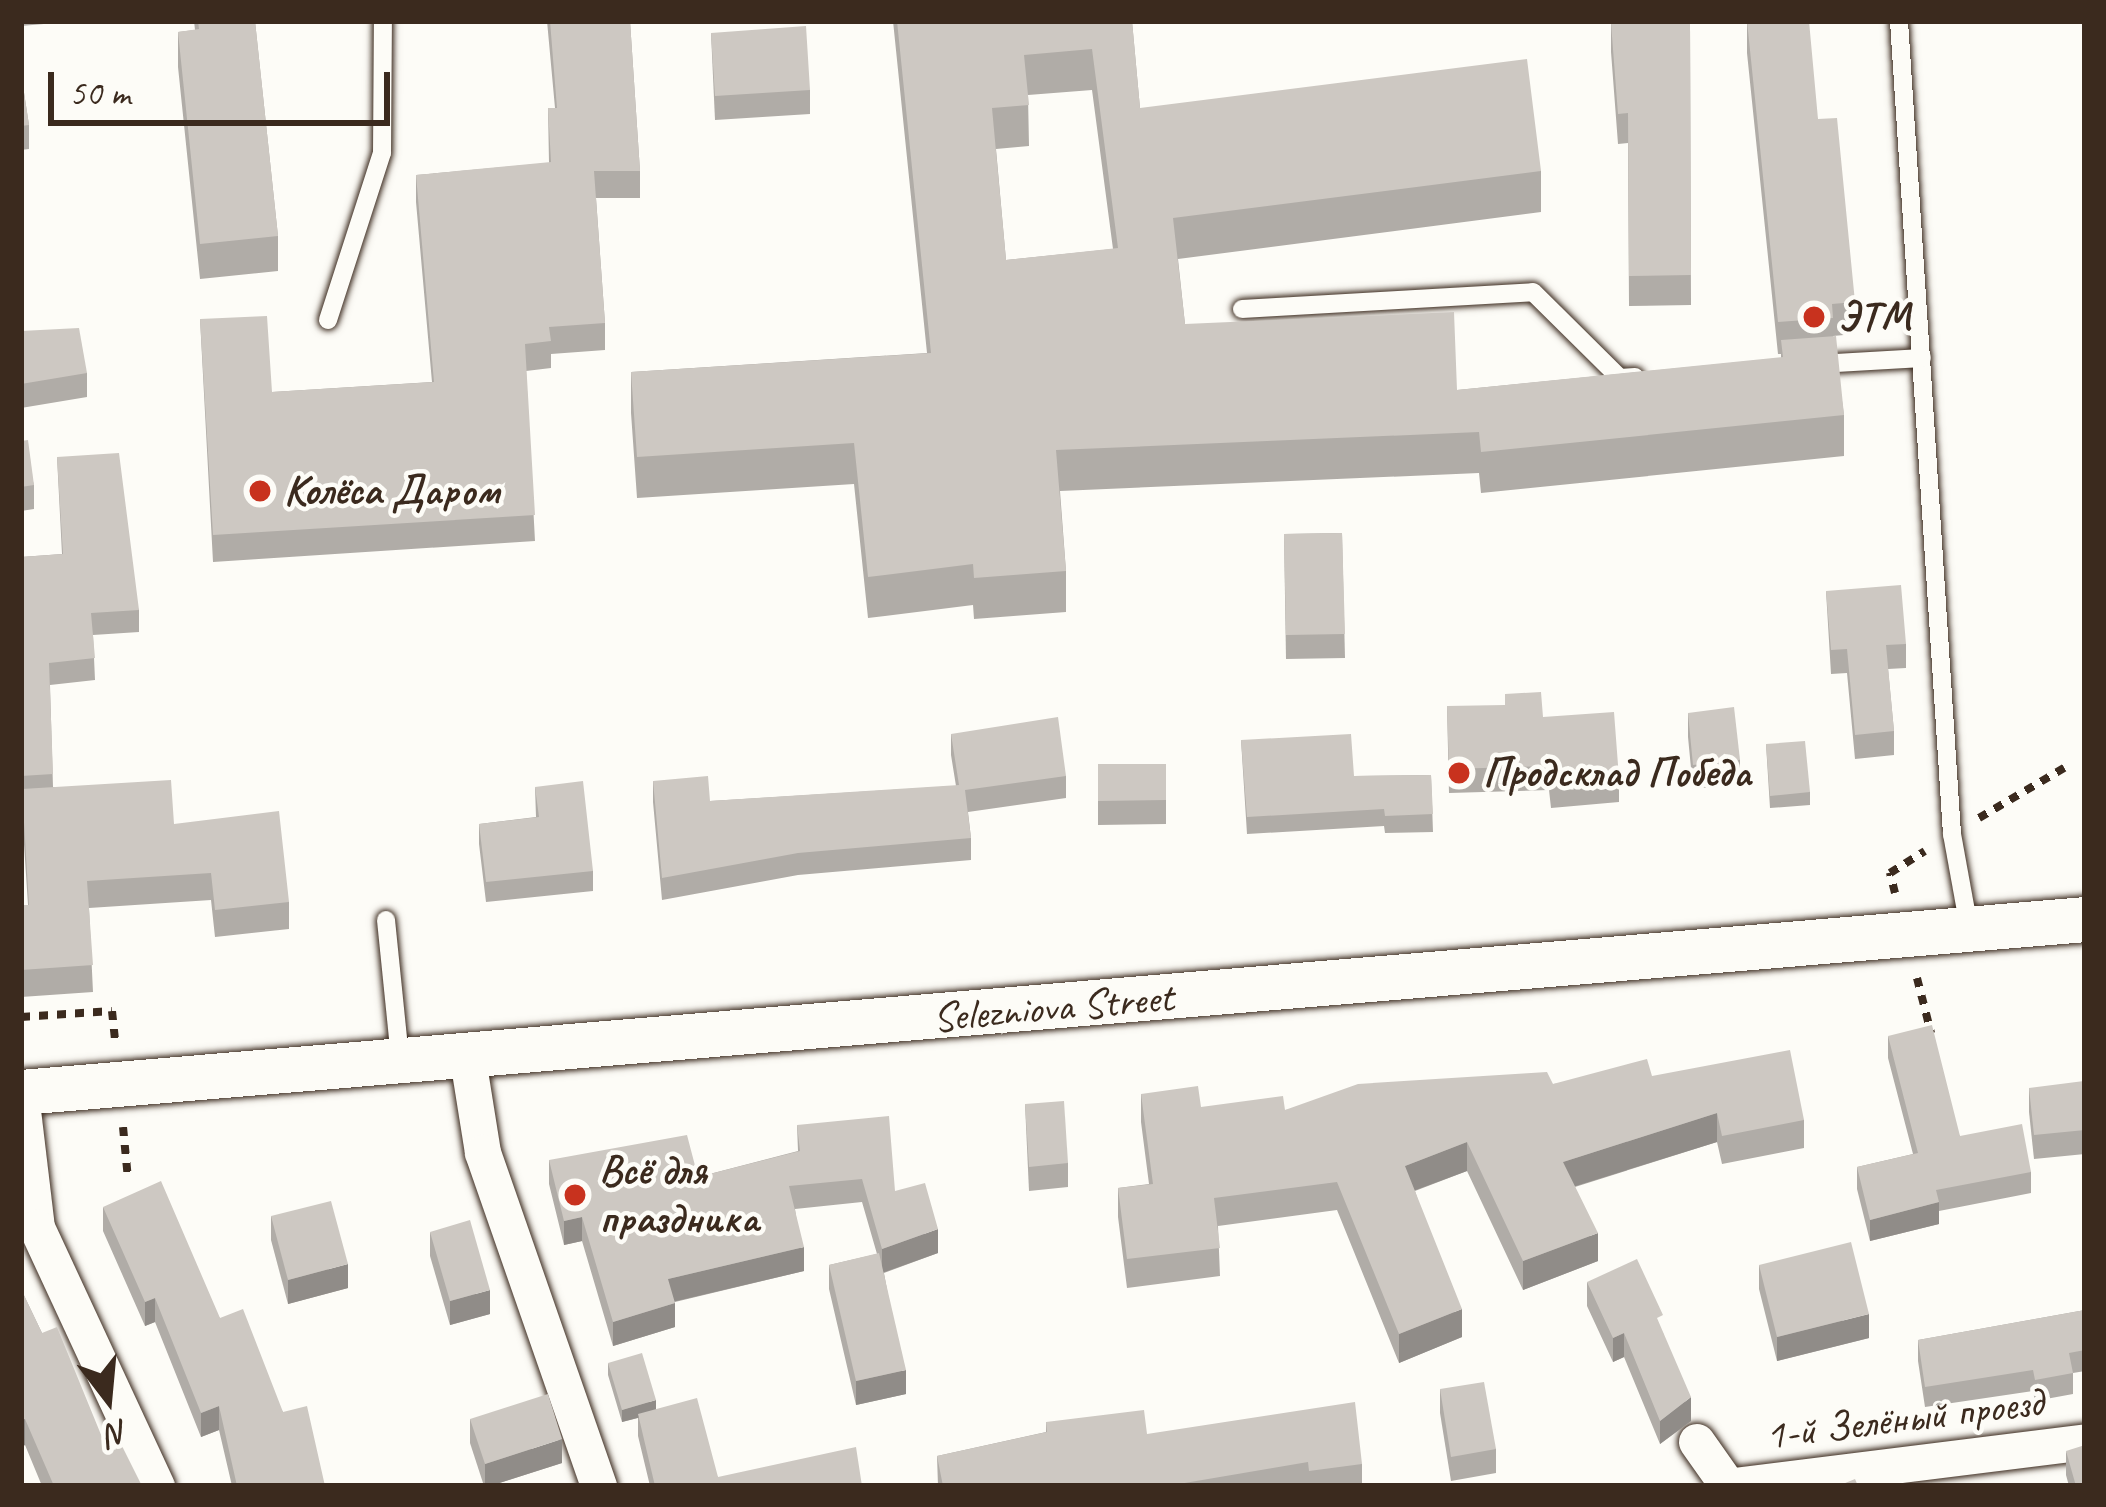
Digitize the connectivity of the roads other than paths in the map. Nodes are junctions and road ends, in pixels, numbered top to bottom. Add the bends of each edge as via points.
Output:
1 (382, 21) edge
2 (1899, 21) edge
3 (1241, 309) dead end
4 (328, 320) dead end
5 (1922, 358) junction
6 (1806, 365) edge
7 (1666, 374) edge
8 (2085, 919) edge
9 (386, 920) dead end
10 (1969, 928) junction
11 (468, 1059) junction
12 (401, 1064) junction
13 (21, 1093) edge
14 (1697, 1442) dead end
15 (2085, 1442) edge
16 (157, 1486) edge
17 (599, 1486) edge
18 (1731, 1486) edge

1 - 4 lane via 382,153
2 - 5 lane
3 - 7 lane via 1533,292 1620,378
5 - 6 lane
5 - 10 lane via 1952,834
8 - 10 street, Selezniova Street
9 - 12 lane
10 - 11 street, Selezniova Street
11 - 12 street, Selezniova Street
11 - 17 street via 483,1153
12 - 13 street, Selezniova Street
13 - 16 street via 37,1228
14 - 18 street
15 - 18 street, 1-й Зелёный проезд

